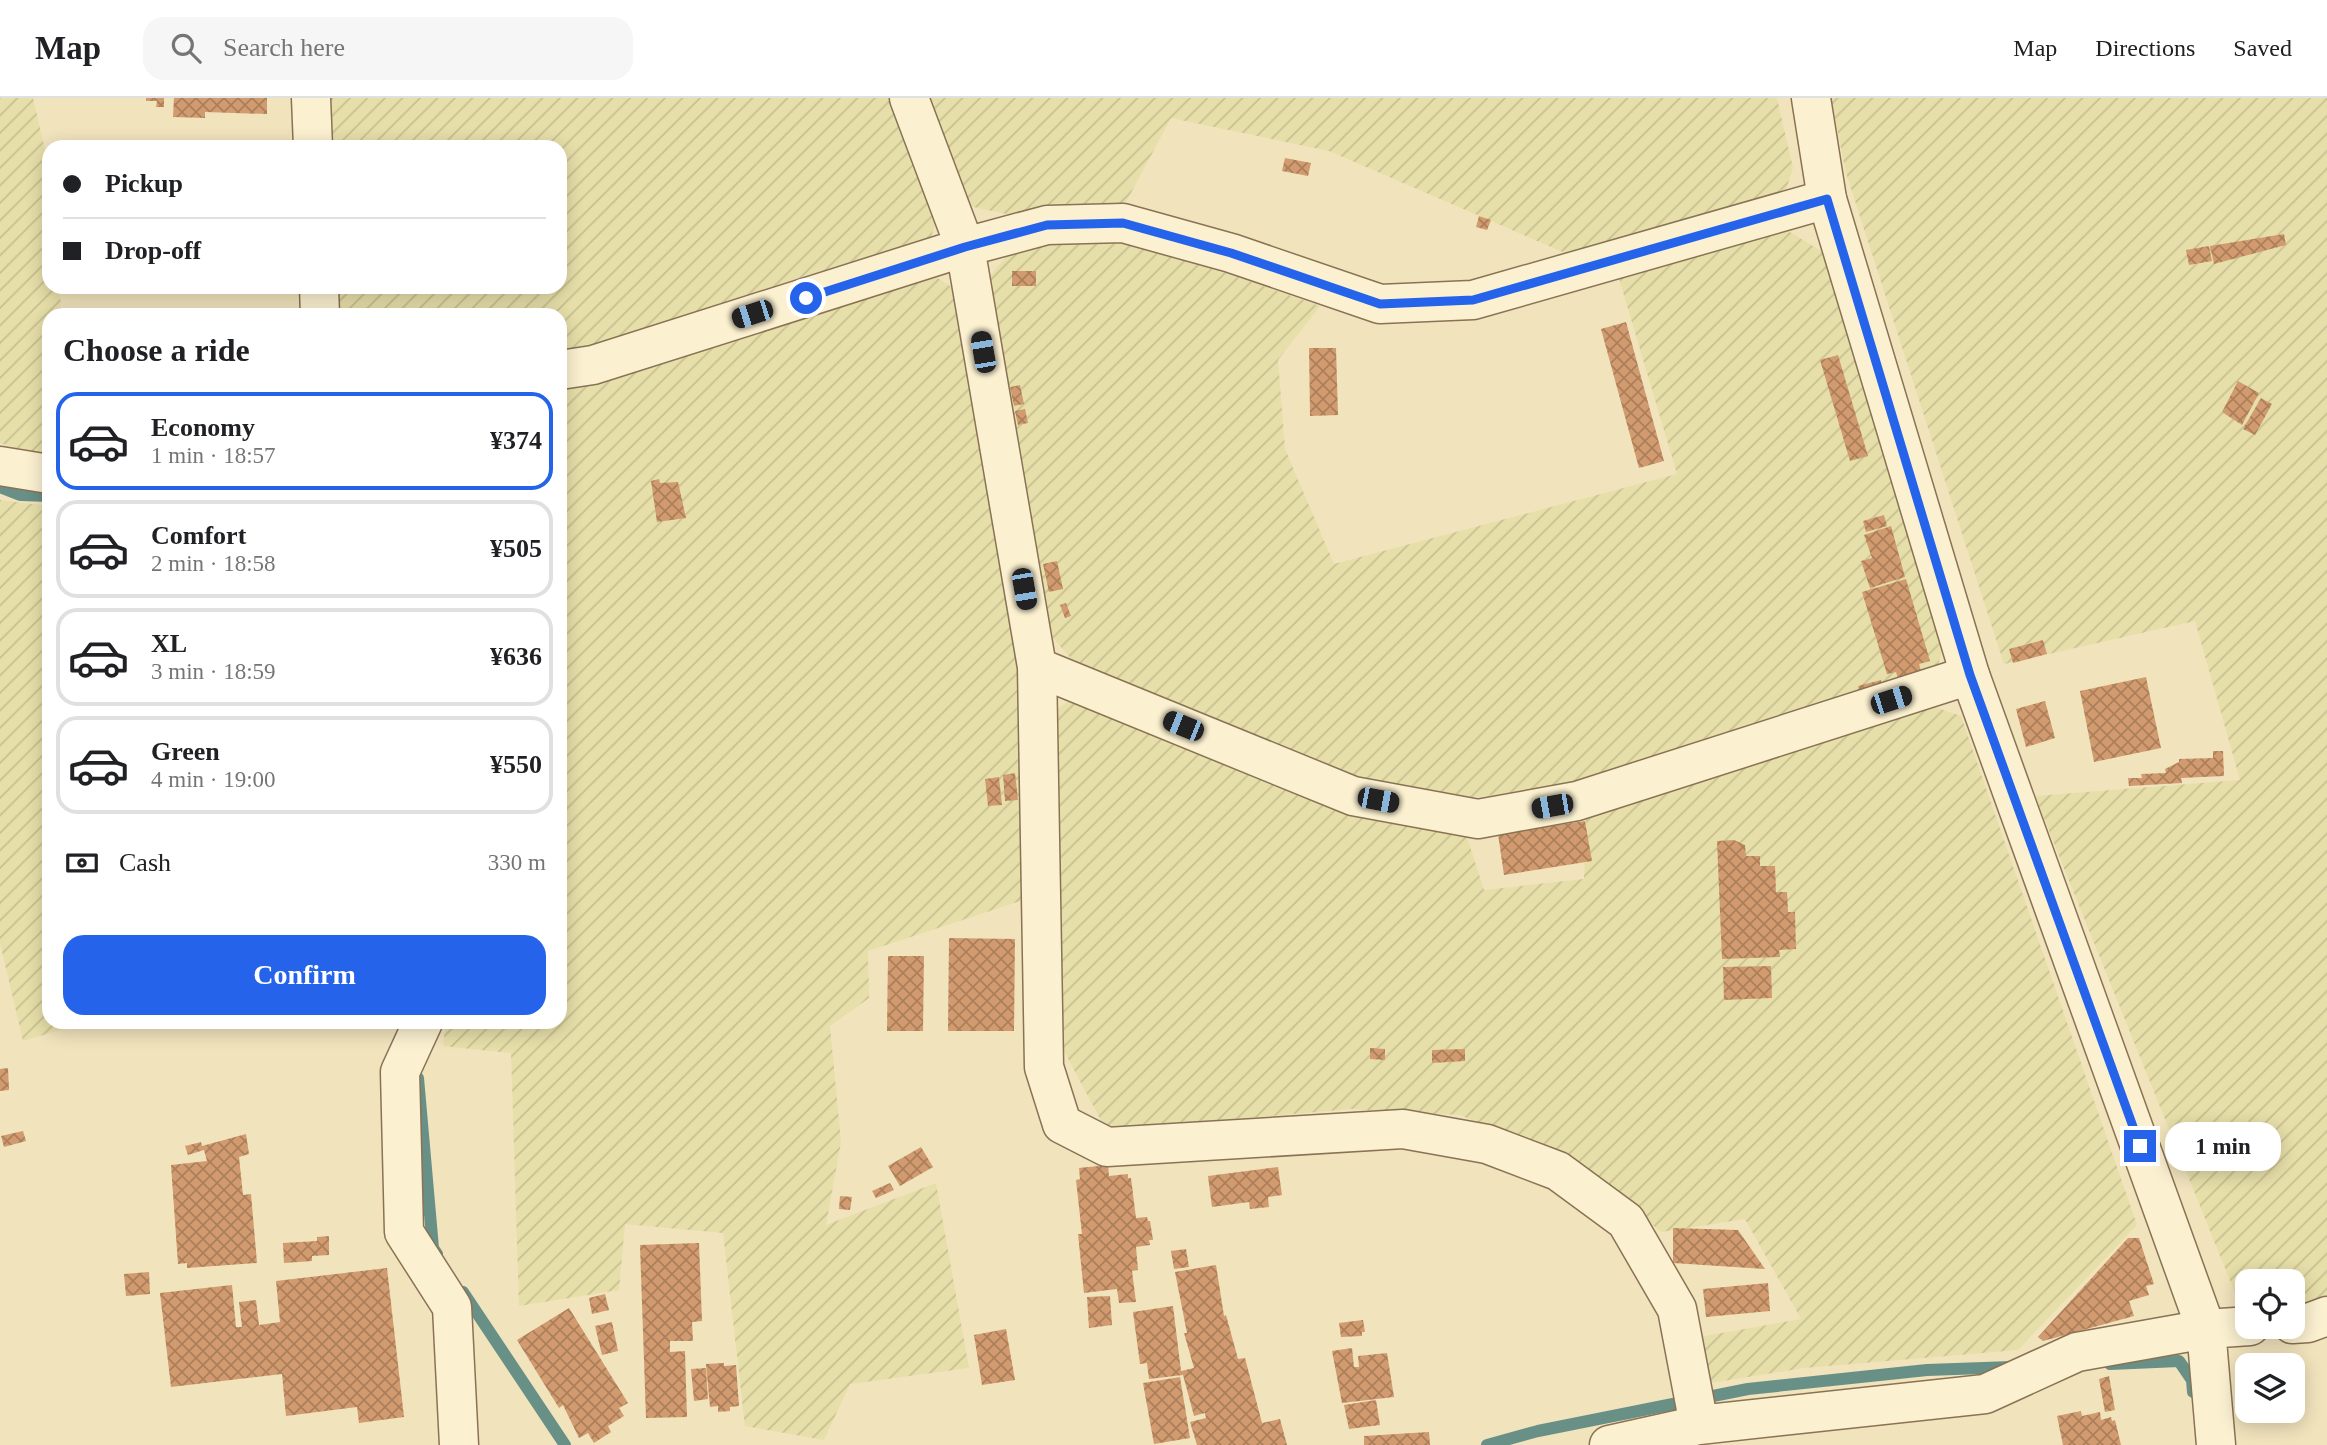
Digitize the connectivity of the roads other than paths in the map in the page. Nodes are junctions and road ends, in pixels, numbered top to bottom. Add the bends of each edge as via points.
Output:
1 (311, 98) edge
2 (909, 98) edge
3 (1811, 98) edge
4 (313, 140) edge
5 (1827, 199) junction
6 (965, 247) junction
7 (567, 369) edge
8 (0, 466) edge
9 (42, 473) edge
10 (1037, 667) junction
11 (1970, 675) junction
12 (419, 1029) edge
13 (2327, 1315) edge
14 (2305, 1323) edge
15 (2235, 1327) edge
16 (2206, 1329) junction
17 (1699, 1425) junction
18 (459, 1445) edge
19 (1609, 1445) edge
20 (2216, 1445) edge

1 - 4 street
2 - 6 street
3 - 5 street
5 - 6 street via 1473,300 1380,304 1231,253 1123,223 1047,225
5 - 11 street
6 - 7 street via 593,365
6 - 10 street
8 - 9 street
10 - 11 street via 1353,796 1478,819 1577,801
10 - 17 street via 1044,1067 1062,1124 1107,1147 1403,1129 1488,1144 1558,1171 1626,1221 1677,1309
11 - 16 street
12 - 18 street via 400,1072 404,1231 452,1307
13 - 14 street
15 - 16 street
16 - 17 street via 2077,1352 1985,1394
16 - 20 street
17 - 19 street

